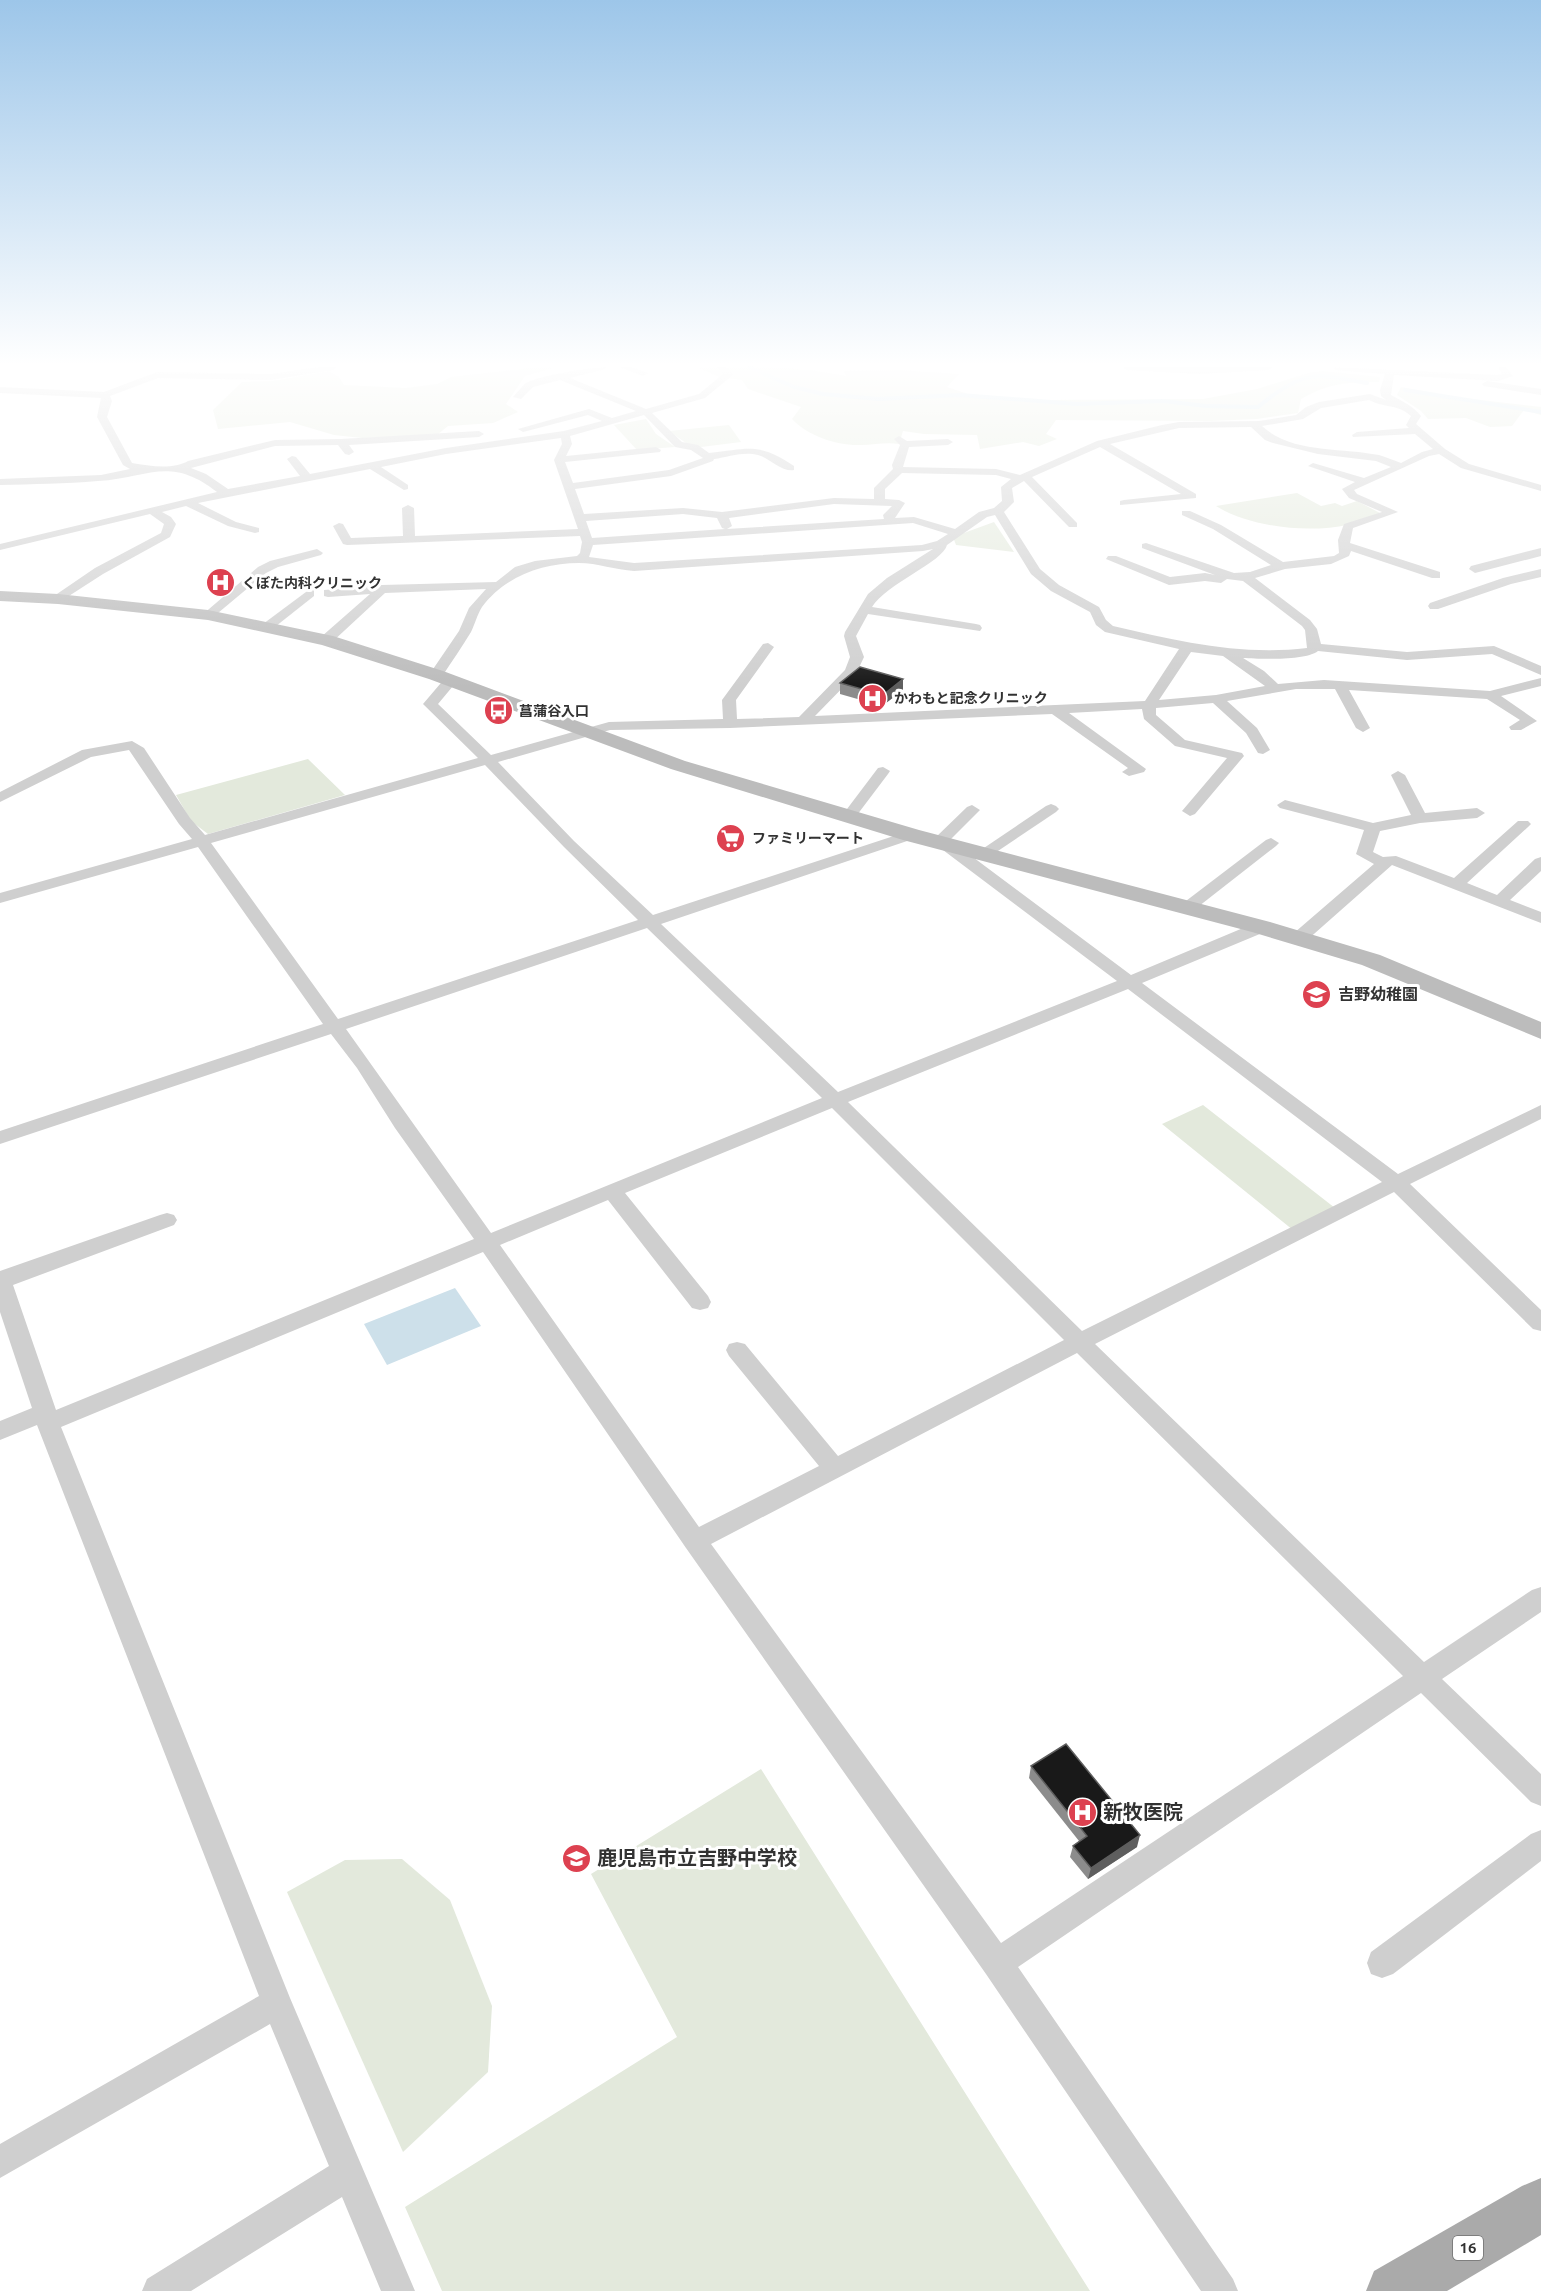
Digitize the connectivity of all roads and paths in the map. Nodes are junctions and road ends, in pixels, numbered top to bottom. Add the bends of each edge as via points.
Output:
1 (120, 474) edge
2 (197, 474) edge
3 (304, 474) edge
4 (324, 474) edge
5 (381, 474) edge
6 (570, 474) edge
7 (666, 474) edge
8 (895, 474) edge
9 (1006, 474) edge
10 (1030, 474) edge
11 (1154, 474) edge
12 (1339, 474) edge
13 (1385, 474) edge
14 (1492, 474) edge
15 (307, 477) junction
16 (1023, 477) junction
17 (0, 482) edge
18 (1366, 482) junction
19 (662, 484) dead end
20 (404, 487) dead end
21 (1541, 488) edge
22 (570, 492) junction
23 (226, 493) junction
24 (880, 501) junction
25 (187, 502) junction
26 (1124, 503) dead end
27 (408, 508) dead end
28 (152, 511) junction
29 (998, 511) junction
30 (722, 515) junction
31 (1186, 517) dead end
32 (578, 518) junction
33 (890, 522) junction
34 (1073, 525) dead end
35 (339, 526) dead end
36 (255, 530) dead end
37 (957, 533) junction
38 (729, 534) junction
39 (586, 537) junction
40 (409, 540) junction
41 (941, 543) junction
42 (1344, 545) junction
43 (1146, 546) dead end
44 (0, 547) edge
45 (1541, 552) edge
46 (317, 554) dead end
47 (580, 559) junction
48 (1112, 559) dead end
49 (1281, 566) junction
50 (1475, 569) dead end
51 (1541, 573) edge
52 (1436, 575) dead end
53 (1250, 581) junction
54 (501, 585) junction
55 (382, 589) junction
56 (310, 593) dead end
57 (328, 593) dead end
58 (0, 596) edge
59 (58, 599) junction
60 (1434, 606) dead end
61 (865, 610) junction
62 (207, 615) junction
63 (267, 627) junction
64 (976, 628) dead end
65 (326, 640) junction
66 (768, 647) dead end
67 (1187, 647) junction
68 (1315, 647) junction
69 (1228, 654) junction
70 (1541, 671) edge
71 (443, 677) junction
72 (1541, 682) edge
73 (1340, 685) junction
74 (1273, 687) junction
75 (1490, 695) junction
76 (1216, 699) junction
77 (1149, 705) junction
78 (1056, 710) junction
79 (803, 721) junction
80 (730, 724) junction
81 (1363, 728) dead end
82 (1516, 728) dead end
83 (586, 732) junction
84 (1263, 750) dead end
85 (489, 761) junction
86 (883, 771) dead end
87 (1129, 772) dead end
88 (1398, 775) dead end
89 (0, 798) edge
90 (1286, 805) dead end
91 (1051, 809) dead end
92 (972, 810) dead end
93 (1190, 811) dead end
94 (1478, 813) dead end
95 (849, 816) junction
96 (1420, 818) junction
97 (1523, 824) dead end
98 (1373, 828) junction
99 (911, 835) junction
100 (202, 841) junction
101 (942, 842) junction
102 (1271, 843) dead end
103 (983, 854) junction
104 (1541, 862) edge
105 (1385, 863) junction
106 (1456, 885) junction
107 (0, 898) edge
108 (1499, 902) junction
109 (1188, 907) junction
110 (1541, 918) edge
111 (651, 922) junction
112 (1261, 927) junction
113 (1300, 938) junction
114 (1129, 982) junction
115 (336, 1028) junction
116 (1541, 1032) edge
117 (836, 1101) junction
118 (1541, 1111) edge
119 (0, 1138) edge
120 (1397, 1183) junction
121 (614, 1192) junction
122 (166, 1220) dead end
123 (488, 1244) junction
124 (0, 1280) edge
125 (700, 1302) dead end
126 (1541, 1323) edge
127 (1080, 1343) junction
128 (737, 1350) dead end
129 (46, 1417) junction
130 (0, 1431) edge
131 (835, 1469) junction
132 (694, 1541) junction
133 (1541, 1598) edge
134 (1422, 1678) junction
135 (1541, 1793) edge
136 (1541, 1844) edge
137 (997, 1963) junction
138 (1382, 1963) dead end
139 (277, 2003) junction
140 (0, 2162) edge
141 (349, 2173) junction
142 (1541, 2205) edge
143 (159, 2291) edge
144 (398, 2291) edge
145 (1221, 2291) edge
146 (1394, 2291) edge

1 - 17 street
2 - 23 street
3 - 15 street
4 - 15 street
5 - 20 street
6 - 22 street
7 - 22 street
8 - 24 street via 879,488
9 - 16 street
10 - 16 street
11 - 26 street via 1192,496
12 - 18 street
13 - 18 street
14 - 21 street
15 - 23 street
16 - 29 street via 1006,487 1008,502
16 - 34 street
18 - 42 street via 1342,493 1392,512 1348,526
19 - 22 street
22 - 32 street
23 - 25 street
24 - 30 street via 834,501
24 - 33 street via 899,502 889,515
25 - 28 street
25 - 36 street via 232,524
27 - 40 street
28 - 44 street
28 - 59 street via 170,524 166,535 99,571
29 - 37 street via 983,514
29 - 67 street via 1035,571 1055,588 1095,610 1100,622 1109,629
30 - 32 street via 683,511
30 - 38 street
31 - 49 street via 1217,527
32 - 39 street
33 - 37 street via 914,520
33 - 38 street
35 - 40 street via 347,542
37 - 41 street
38 - 39 street
39 - 40 street
39 - 47 street via 586,554
41 - 47 street via 923,548 634,567
41 - 61 street via 940,549 872,597
42 - 49 street via 1345,554 1333,562
42 - 52 street
43 - 53 street
45 - 50 street
46 - 62 street via 262,570
47 - 54 street via 526,567
48 - 53 street via 1169,581 1205,577
49 - 53 street
51 - 60 street
53 - 68 street via 1306,623
54 - 55 street
54 - 71 street via 475,608
55 - 57 street
55 - 65 street
56 - 63 street
58 - 59 street
59 - 62 street
61 - 64 street
61 - 79 street via 850,636 857,657 850,671
62 - 63 street
63 - 65 street
65 - 71 street
66 - 80 street via 729,700
67 - 69 street
67 - 77 street
68 - 69 street via 1299,653
68 - 70 street via 1407,656 1494,650
69 - 74 street
71 - 83 street
71 - 85 street via 430,704
72 - 75 street
73 - 74 street
73 - 75 street
73 - 81 street
74 - 76 street
75 - 82 street via 1530,721
76 - 77 street
76 - 84 street via 1252,731
77 - 78 street
77 - 93 street via 1149,716 1180,742 1237,756
78 - 79 street
78 - 87 street via 1139,769
79 - 80 street
80 - 83 street via 609,726
83 - 85 street
83 - 95 street via 678,765
85 - 100 street
85 - 111 street
86 - 95 street
88 - 96 street
89 - 100 street via 87,753 132,745
90 - 98 street
91 - 103 street
92 - 101 street
94 - 96 street
95 - 99 street
96 - 98 street
97 - 106 street
98 - 105 street via 1364,854
99 - 101 street
99 - 111 street
100 - 107 street
100 - 115 street
101 - 103 street
101 - 114 street
102 - 109 street
103 - 109 street
104 - 108 street
105 - 106 street via 1390,859
105 - 113 street
106 - 108 street
108 - 110 street
109 - 112 street
111 - 115 street
111 - 117 street
112 - 113 street
112 - 114 street
113 - 116 street via 1371,960
114 - 117 street
114 - 120 street
115 - 119 street
115 - 123 street
117 - 121 street
117 - 127 street
118 - 120 street
120 - 126 street
120 - 127 street
121 - 123 street
121 - 125 street
122 - 124 street
123 - 129 street
123 - 132 street
124 - 129 street
127 - 131 street
127 - 134 street
128 - 131 street
129 - 130 street
129 - 139 street
131 - 132 street
132 - 137 street
133 - 134 street
134 - 135 street
134 - 137 street
136 - 138 street
137 - 145 street
139 - 140 street
139 - 141 street
141 - 143 street
141 - 144 street
142 - 146 main road, 16

